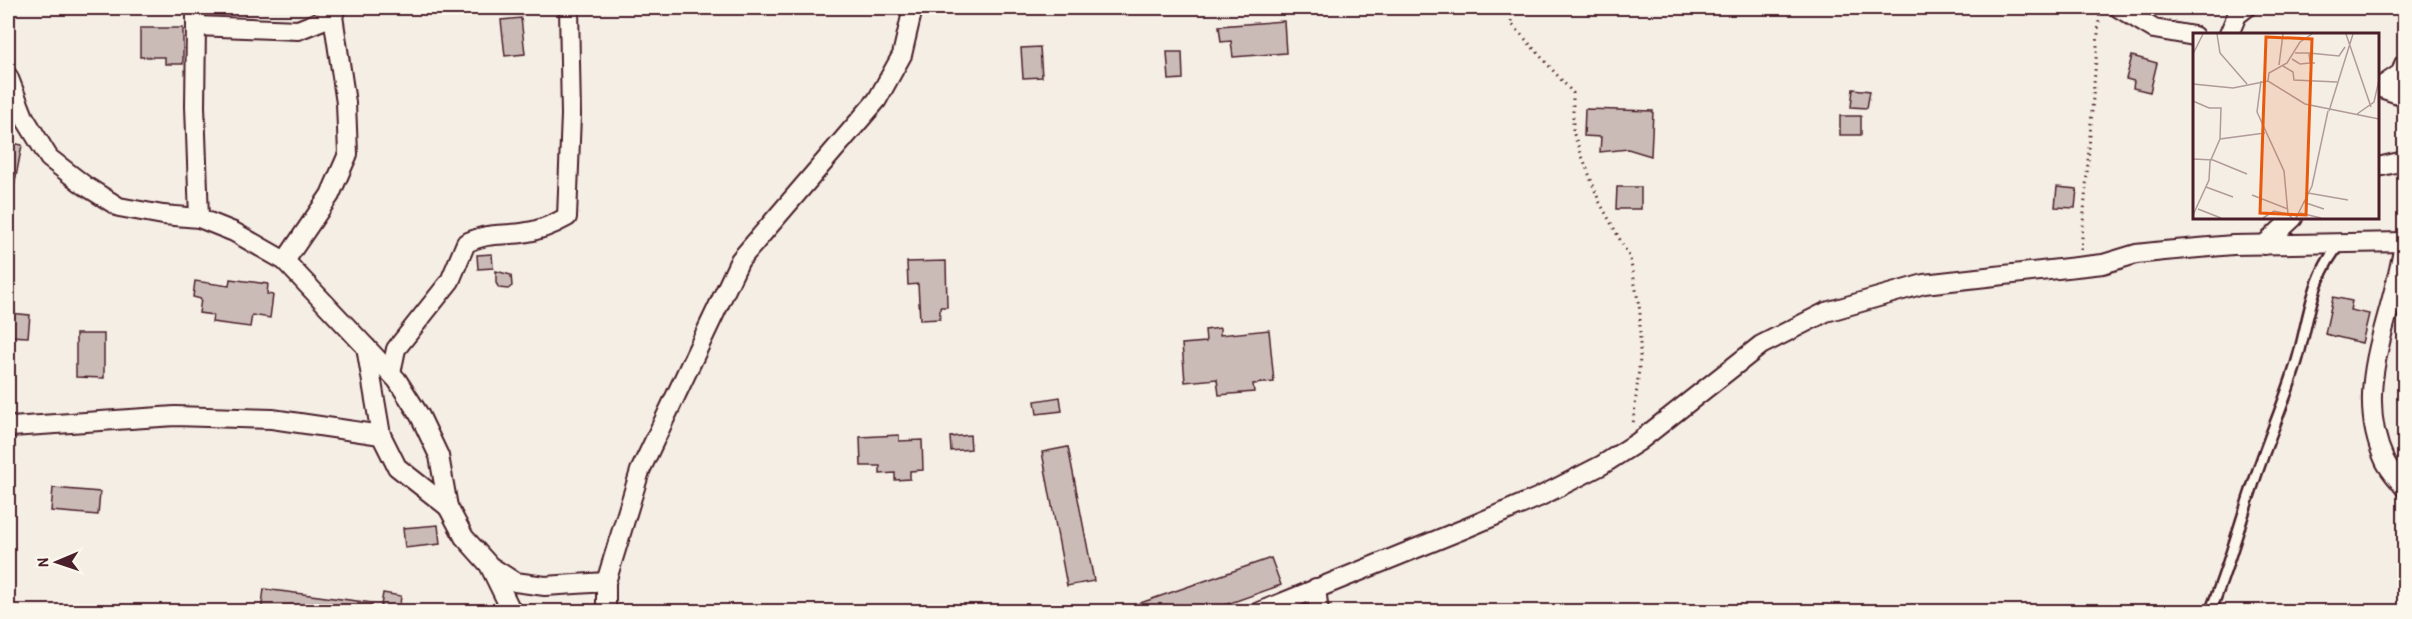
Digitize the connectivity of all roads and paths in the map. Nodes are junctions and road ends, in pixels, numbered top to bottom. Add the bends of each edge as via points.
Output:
1 (196, 8) edge
2 (569, 8) edge
3 (914, 8) edge
4 (1511, 8) edge
5 (2100, 8) edge
6 (2246, 8) edge
7 (2127, 11) edge
8 (334, 12) edge
9 (196, 26) junction
10 (2229, 33) edge
11 (2193, 36) edge
12 (2404, 64) edge
13 (8, 76) edge
14 (2379, 87) edge
15 (2379, 88) edge
16 (2404, 96) edge
17 (2404, 161) edge
18 (2379, 167) edge
19 (199, 218) junction
20 (2292, 219) edge
21 (2343, 241) junction
22 (2404, 242) edge
23 (2264, 244) junction
24 (285, 261) junction
25 (2079, 267) junction
26 (366, 346) junction
27 (391, 373) junction
28 (8, 424) edge
29 (381, 435) junction
30 (1630, 447) junction
31 (2404, 487) edge
32 (448, 507) junction
33 (490, 566) junction
34 (606, 582) junction
35 (1316, 588) junction
36 (2404, 590) edge
37 (512, 612) edge
38 (606, 612) edge
39 (1259, 612) edge
40 (1319, 612) edge
41 (2210, 612) edge
42 (2392, 612) edge

1 - 9 street
2 - 27 street via 571,115 567,217 550,226 522,233 486,234 466,243 450,280 396,349
3 - 34 street via 902,55 877,100 740,260 640,471
4 - 30 path via 1511,23 1573,93 1573,132 1599,201 1630,258 1640,311 1640,359
5 - 25 path
6 - 10 street via 2237,15
7 - 11 street via 2154,29
8 - 9 street via 298,30
8 - 24 street via 346,103 348,154 330,195
9 - 19 street
12 - 14 street via 2402,73
13 - 19 street via 24,117 49,158 84,185 119,207
15 - 16 street
17 - 18 street
19 - 24 street via 234,232
20 - 23 street
21 - 22 street
21 - 23 street
21 - 41 lane via 2326,259 2306,316 2297,361 2253,484 2225,578
22 - 31 street via 2399,273 2376,347 2372,382 2375,429 2386,462
23 - 25 street via 2155,252
24 - 26 street
25 - 30 street via 1924,284 1826,312 1761,345
26 - 27 street
26 - 29 street
27 - 32 street via 420,416 439,456
28 - 29 street via 11,427 175,416 272,419
29 - 32 street via 397,467
30 - 35 street via 1539,497
32 - 33 street via 464,537
33 - 34 street via 515,582 545,586
33 - 37 street
34 - 38 street
35 - 39 street
35 - 40 street
36 - 42 path

